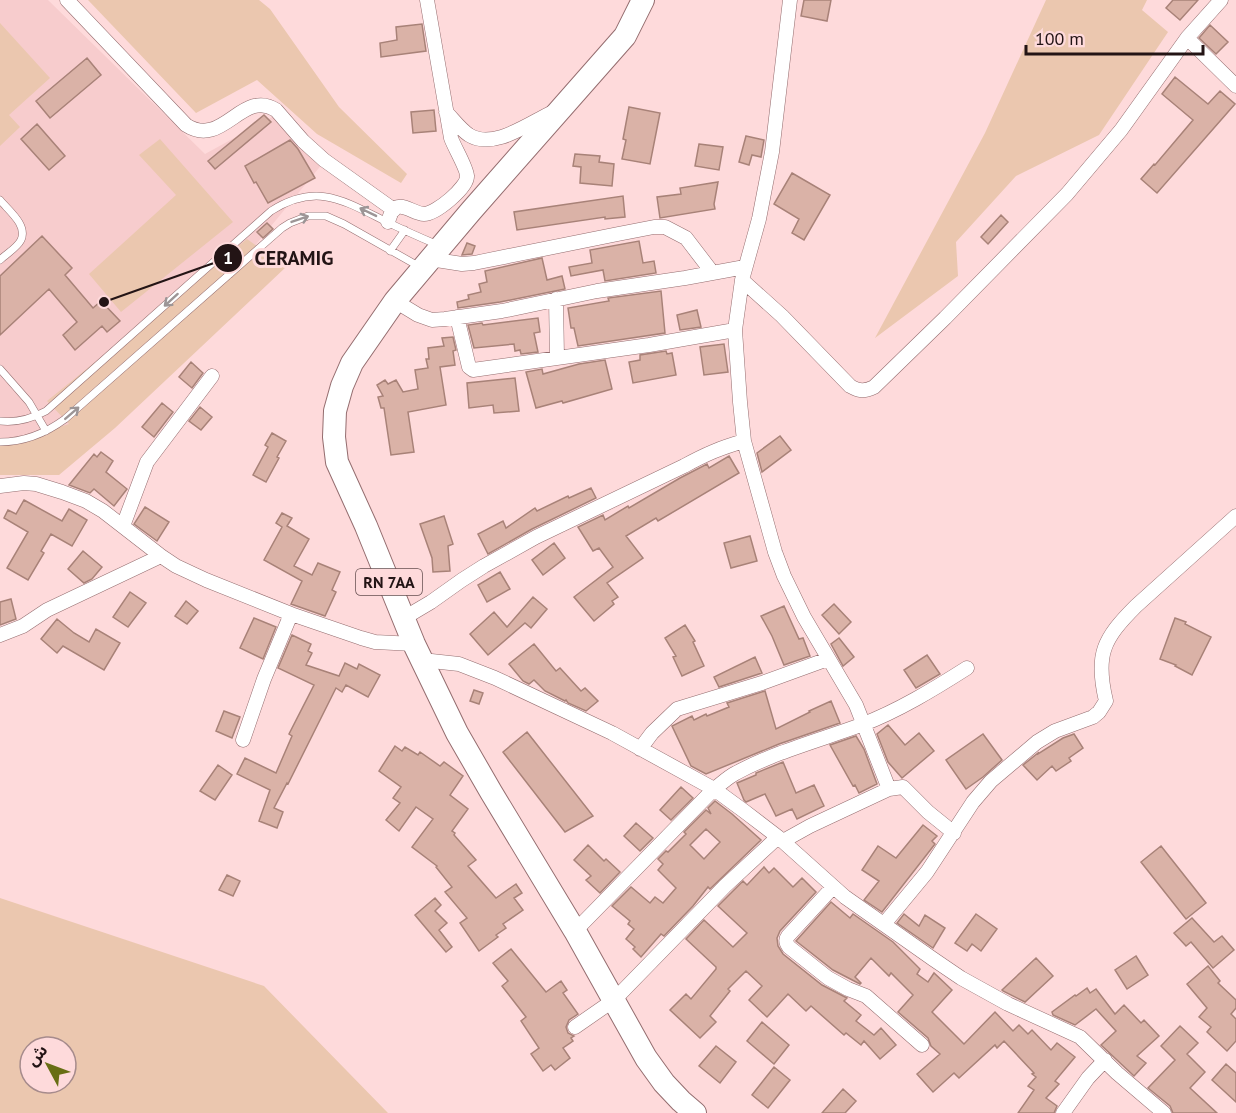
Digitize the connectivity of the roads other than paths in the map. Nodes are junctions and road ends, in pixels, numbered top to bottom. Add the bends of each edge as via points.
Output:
1 (66, 0) edge
2 (427, 0) edge
3 (643, 0) edge
4 (790, 0) edge
5 (1221, 0) edge
6 (1186, 38) junction
7 (1236, 86) edge
8 (563, 107) junction
9 (446, 112) junction
10 (2, 206) edge
11 (391, 216) junction
12 (405, 230) junction
13 (390, 250) junction
14 (431, 258) junction
15 (0, 260) edge
16 (217, 260) junction
17 (712, 272) junction
18 (743, 273) junction
19 (230, 274) junction
20 (556, 299) junction
21 (395, 301) junction
22 (457, 317) junction
23 (735, 330) junction
24 (557, 357) junction
25 (0, 369) edge
26 (212, 376) dead end
27 (38, 415) junction
28 (0, 421) edge
29 (46, 431) junction
30 (744, 441) junction
31 (0, 442) edge
32 (0, 486) edge
33 (1236, 516) edge
34 (123, 526) junction
35 (161, 556) junction
36 (291, 614) junction
37 (404, 618) junction
38 (0, 635) edge
39 (418, 652) junction
40 (828, 659) junction
41 (967, 668) dead end
42 (864, 724) junction
43 (652, 733) junction
44 (243, 740) dead end
45 (627, 741) junction
46 (640, 749) junction
47 (655, 757) junction
48 (714, 789) junction
49 (889, 789) junction
50 (954, 833) junction
51 (781, 839) junction
52 (833, 887) junction
53 (884, 924) junction
54 (575, 931) junction
55 (614, 1000) junction
56 (575, 1028) dead end
57 (922, 1045) dead end
58 (1105, 1060) junction
59 (695, 1113) edge
60 (1062, 1113) edge
61 (1164, 1113) edge

1 - 11 street via 186,125 208,131 254,106 271,107 303,141
2 - 9 street
3 - 8 main road, RN 7AA via 625,36
4 - 18 street via 772,152
5 - 6 street
6 - 7 street
6 - 18 street via 1121,130 1067,194 874,387 858,391 850,386
8 - 9 street via 490,140 471,136
8 - 14 main road, RN 7AA
9 - 11 street via 454,148 467,171 465,184 432,212 422,214 400,207
10 - 15 lane via 23,232 21,240
11 - 12 lane
11 -> 16 lane via 343,200 300,198 271,212
12 - 13 lane
12 - 14 lane
13 - 14 lane
19 -> 13 lane via 282,228 308,216 335,219
14 - 17 street via 462,264 665,227 686,238
14 - 21 main road, RN 7AA
16 - 19 lane
16 -> 27 lane
17 - 18 street
17 - 20 street
18 - 23 street
29 -> 19 lane
20 - 22 street
20 - 24 street
21 - 22 street via 432,320
21 - 37 main road, RN 7AA via 352,363 336,411 334,436 337,462
22 - 24 street via 473,370
23 - 24 street
23 - 30 street
25 - 27 lane
26 - 34 street via 147,462
27 - 28 lane via 20,421
27 - 29 lane
29 - 31 lane
30 - 37 street via 706,454 536,537
30 - 40 street via 784,576
32 - 34 street via 45,486 86,501
33 - 50 street via 1136,606 1111,634 1102,653 1100,671 1106,701 1099,712 1037,742 991,781
34 - 35 street
35 - 36 street via 206,580
35 - 38 street
36 - 39 street
36 - 44 street
37 - 39 main road, RN 7AA
39 - 45 street via 495,678
39 - 54 main road, RN 7AA via 457,733
40 - 42 street
40 - 43 street via 677,709
41 - 42 street
42 - 48 street via 761,761
42 - 49 street
43 - 45 street
43 - 46 street
43 - 47 street
45 - 46 street
46 - 47 street
47 - 48 street
48 - 51 street
48 - 54 street
49 - 50 street via 903,787
49 - 51 street
50 - 53 street
51 - 52 street
51 - 55 street via 725,886
52 - 53 street
52 - 57 street via 788,936 786,944 828,978 866,996
53 - 58 street via 961,978 1080,1037
54 - 55 main road, RN 7AA
55 - 56 street
55 - 59 main road, RN 7AA via 658,1075
58 - 60 street
58 - 61 street

